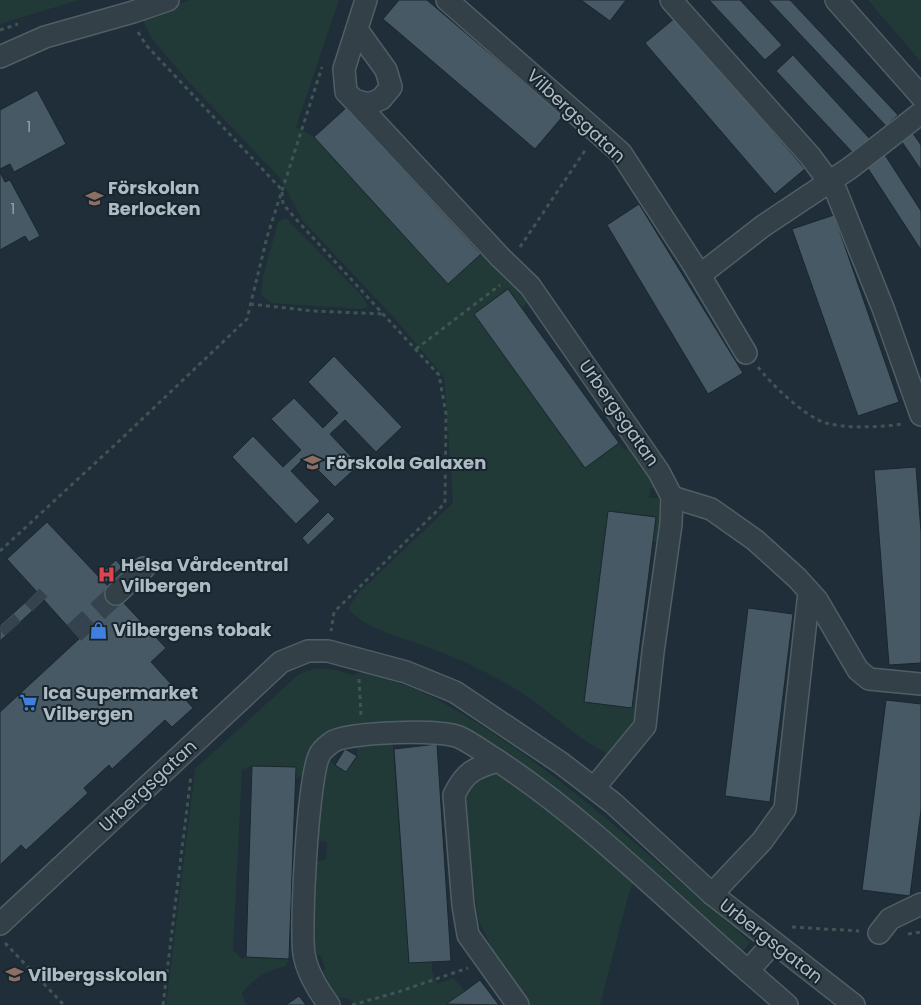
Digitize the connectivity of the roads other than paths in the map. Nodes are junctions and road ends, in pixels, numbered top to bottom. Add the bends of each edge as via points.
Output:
1 (168, 0) edge
2 (366, 0) edge
3 (447, 0) edge
4 (671, 0) edge
5 (836, 0) edge
6 (358, 31) junction
7 (0, 57) edge
8 (921, 96) edge
9 (354, 100) junction
10 (921, 113) edge
11 (829, 181) junction
12 (700, 275) junction
13 (746, 353) road end
14 (913, 419) edge
15 (672, 497) junction
16 (144, 568) dead end
17 (809, 592) junction
18 (116, 594) tunnel mouth
19 (921, 684) edge
20 (498, 761) junction
21 (594, 788) junction
22 (712, 894) junction
23 (921, 904) edge
24 (0, 924) edge
25 (879, 933) dead end
26 (773, 943) junction
27 (748, 972) junction
28 (329, 1005) edge
29 (518, 1005) edge
30 (787, 1005) edge
31 (854, 1005) edge

1 - 7 street via 45,37
2 - 6 street
3 - 12 street, Vilbergsgatan via 621,154
4 - 11 street via 804,148
5 - 8 street
6 - 9 street via 344,69 346,92
6 - 9 street via 386,70 391,87 381,99 369,104
9 - 15 street, Urbergsgatan via 530,286 627,424
10 - 11 street
11 - 12 street via 762,226
11 - 14 street via 845,211
12 - 13 street, Vilbergsgatan
15 - 17 street via 711,509 756,540
15 - 21 street, Urbergsgatan via 645,726
16 - 18 street
17 - 19 street via 817,600 858,670 869,679
17 - 22 street, Urbergsgatan via 785,809 762,840
20 - 27 street via 543,790
20 - 28 street via 458,737 442,734 362,736 334,742 320,753 314,772 303,918 304,953 308,969
20 - 29 street via 476,768 462,780 454,795 463,905 468,935
21 - 22 street, Urbergsgatan
21 - 24 street, Urbergsgatan via 455,692 406,672 347,654 308,651 281,662 255,684
22 - 26 street, Urbergsgatan
23 - 25 street via 890,919
26 - 27 street
26 - 31 street, Urbergsgatan
27 - 30 street

